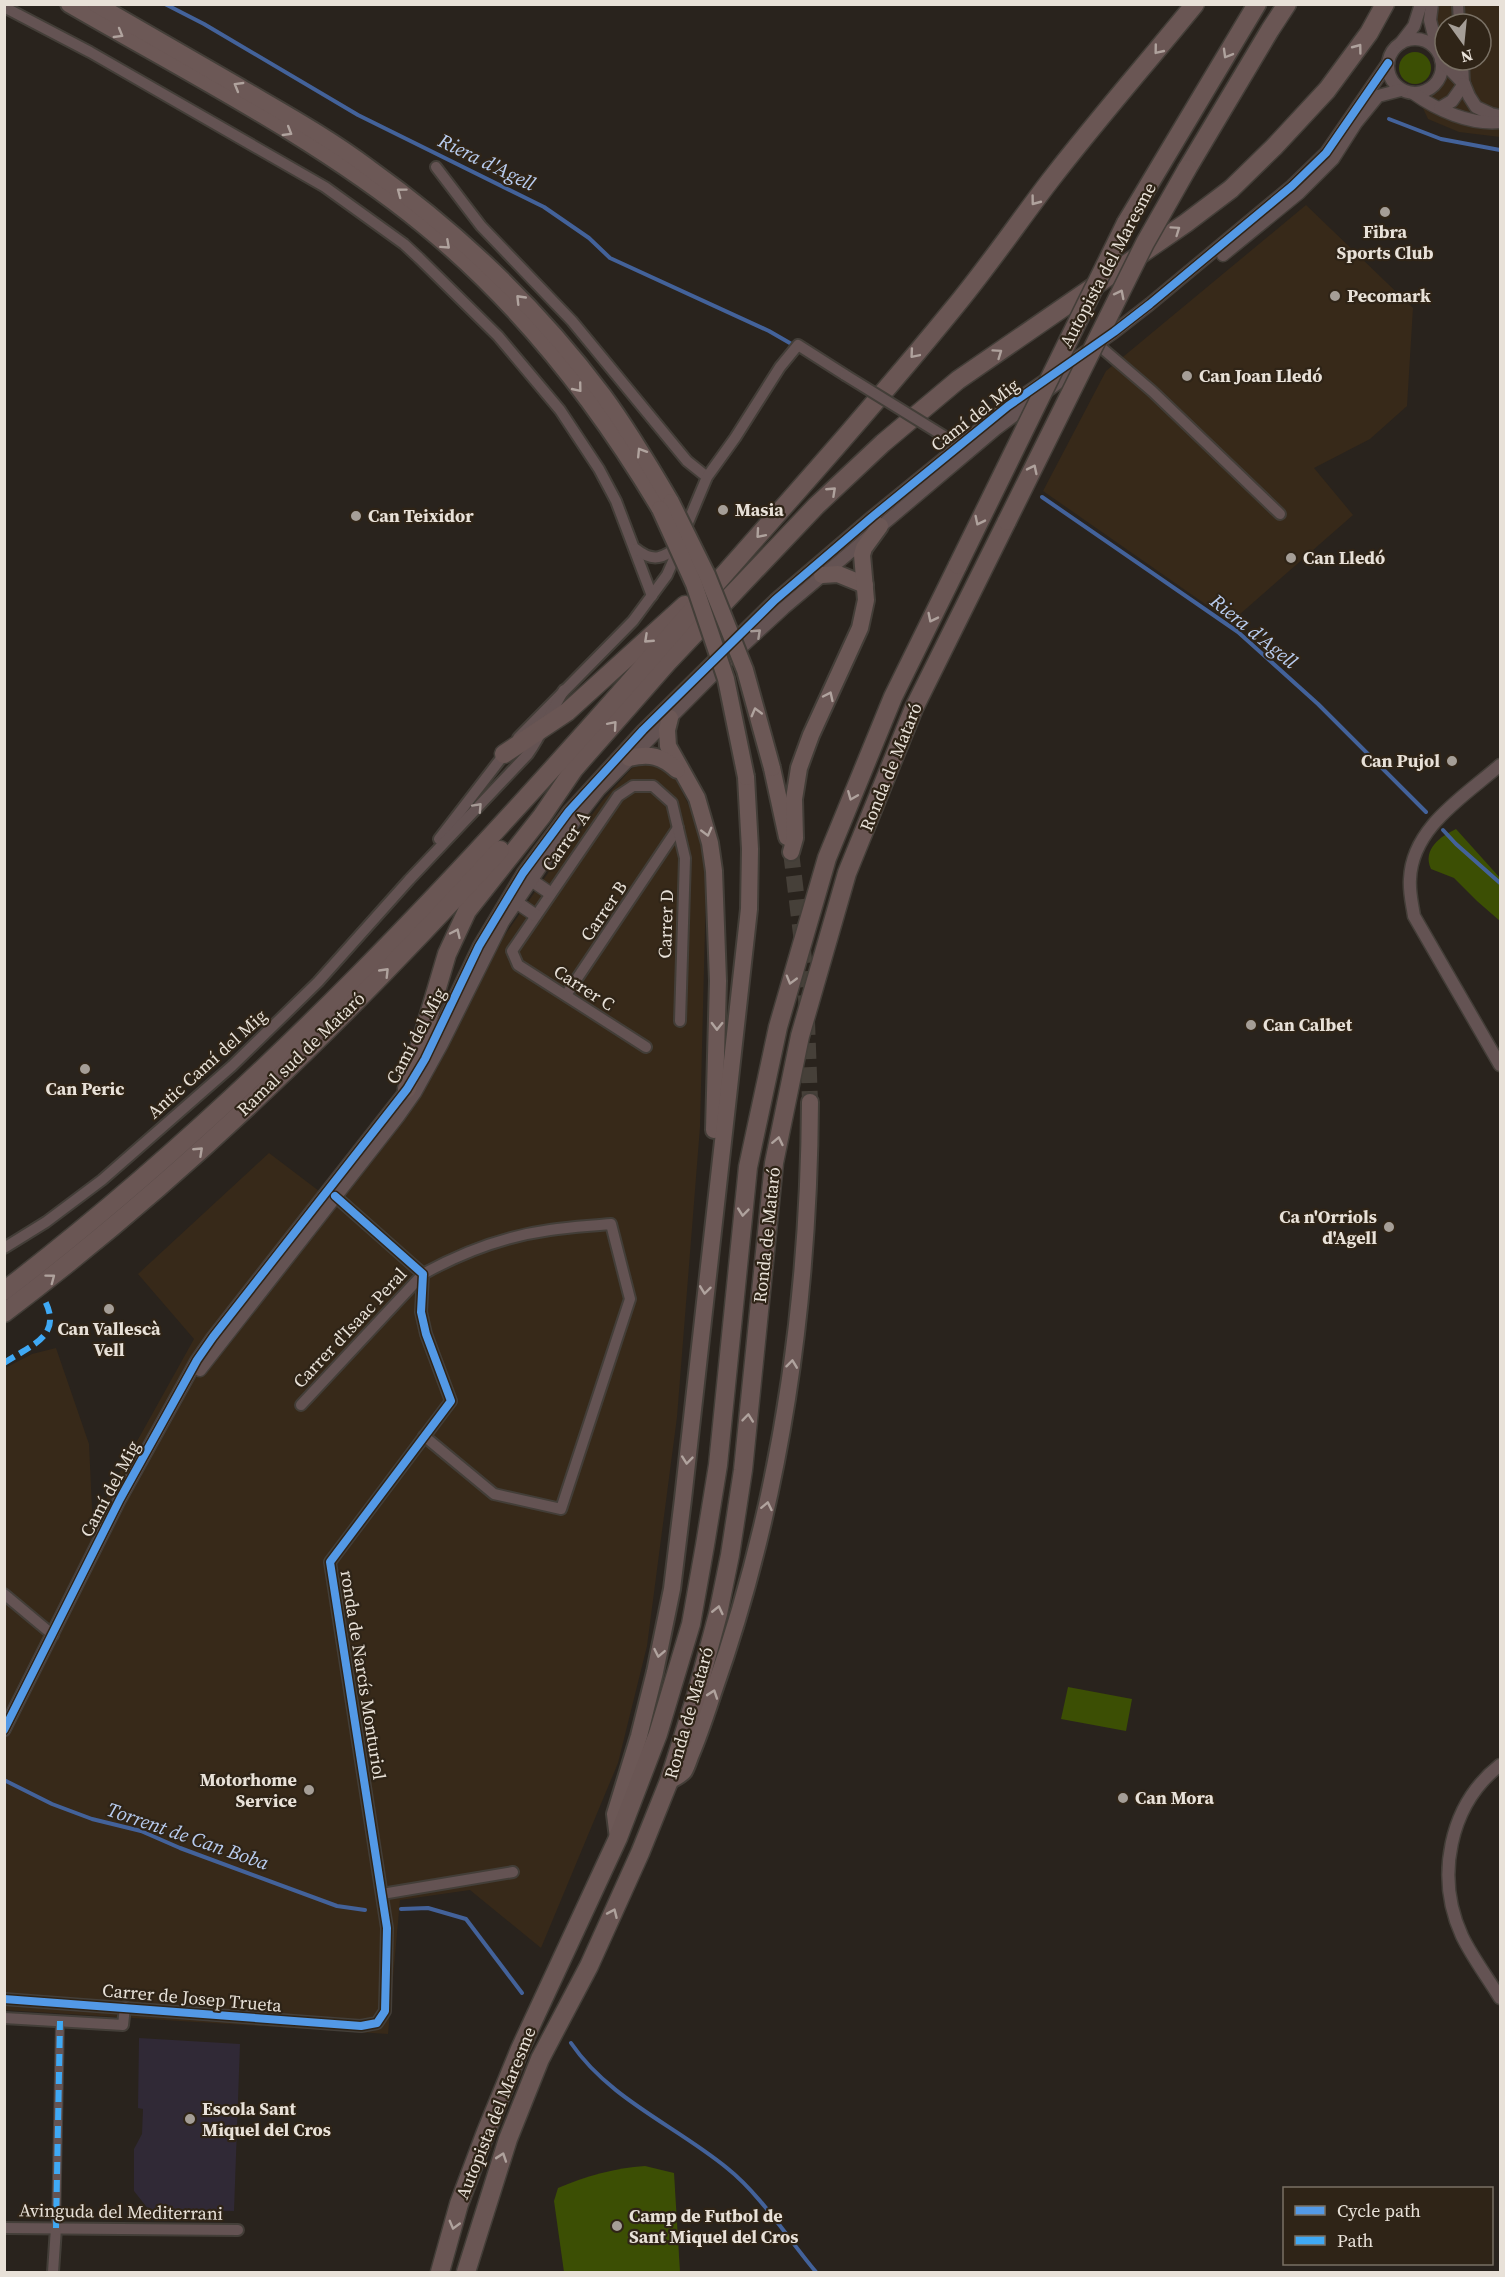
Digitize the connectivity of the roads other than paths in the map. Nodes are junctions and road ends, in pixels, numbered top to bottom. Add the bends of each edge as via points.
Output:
1 (69, 4) edge
2 (96, 4) edge
3 (1195, 4) edge
4 (1257, 4) edge
5 (1287, 4) edge
6 (1385, 4) edge
7 (1421, 4) edge
8 (1432, 4) edge
9 (4, 7) edge
10 (1433, 31) edge
11 (1400, 44) junction
12 (1433, 46) edge
13 (1388, 63) junction
14 (1440, 72) edge
15 (1453, 72) edge
16 (1464, 72) edge
17 (1464, 84) junction
18 (1407, 91) junction
19 (1440, 108) junction
20 (1500, 116) edge
21 (1500, 122) edge
22 (436, 167) dead end
23 (1103, 349) junction
24 (996, 429) junction
25 (958, 445) junction
26 (707, 477) junction
27 (938, 477) junction
28 (665, 506) junction
29 (1280, 514) dead end
30 (1007, 521) joint
31 (880, 526) junction
32 (680, 545) junction
33 (635, 547) junction
34 (738, 558) junction
35 (958, 565) joint
36 (822, 575) junction
37 (865, 585) junction
38 (652, 596) junction
39 (564, 690) junction
40 (670, 718) junction
41 (544, 728) junction
42 (504, 754) junction
43 (630, 758) junction
44 (1500, 765) edge
45 (574, 769) junction
46 (686, 777) junction
47 (582, 797) junction
48 (678, 828) junction
49 (668, 845) junction
50 (683, 850) junction
51 (408, 880) junction
52 (531, 880) junction
53 (550, 893) junction
54 (516, 902) junction
55 (535, 915) junction
56 (512, 951) joint
57 (472, 960) junction
58 (566, 995) junction
59 (680, 1021) dead end
60 (646, 1047) dead end
61 (1500, 1065) edge
62 (407, 1089) junction
63 (810, 1102) tunnel mouth
64 (364, 1152) junction
65 (717, 1190) junction
66 (335, 1196) junction
67 (4, 1248) edge
68 (262, 1274) junction
69 (423, 1274) junction
70 (4, 1291) edge
71 (4, 1313) edge
72 (178, 1398) junction
73 (301, 1405) dead end
74 (424, 1436) junction
75 (4, 1594) edge
76 (53, 1635) junction
77 (4, 1730) edge
78 (1500, 1765) edge
79 (669, 1781) junction
80 (618, 1838) junction
81 (513, 1872) dead end
82 (382, 1894) junction
83 (563, 1957) joint
84 (589, 1966) joint
85 (1500, 1998) edge
86 (4, 1999) edge
87 (125, 2007) junction
88 (4, 2018) edge
89 (60, 2021) junction
90 (378, 2023) joint
91 (4, 2228) edge
92 (56, 2228) junction
93 (238, 2230) dead end
94 (53, 2272) edge
95 (440, 2272) edge
96 (466, 2272) edge

1 -> 28 highway via 298,138 360,177 423,225 484,280 538,338
28 -> 2 highway via 638,447 603,395 550,330 433,216 300,122
3 -> 34 highway via 1052,178 956,306
4 -> 35 highway, Autopista del Maresme, bridge via 1126,223
30 -> 5 highway, Autopista del Maresme, bridge via 1145,243
45 -> 6 highway via 667,663 816,506 883,443 958,380 1231,189 1327,90
7 - 11 street via 1414,26
8 - 10 street
9 - 33 street via 325,187 404,244 498,336 560,410 599,469
11 - 12 street via 1418,39
11 - 13 street
13 - 18 street via 1391,80
13 - 25 street, Camí del Mig via 1326,153 1293,186 1114,332
14 - 18 street via 1435,84 1421,93
15 - 17 street
16 - 17 street
17 - 19 street via 1452,101
17 - 20 street via 1476,107
18 - 19 street
18 - 23 street, Camí del Mig via 1378,96 1333,159 1299,193
19 - 21 street via 1468,119
22 - 26 street via 481,226 566,314 687,461
23 - 24 street, Camí del Mig
23 - 29 street
24 - 25 street, Camí del Mig via 967,445
24 - 27 street, Camí del Mig
25 - 26 street, Antic Camí del Mig, bridge via 798,345
25 - 27 street, Camí del Mig via 956,454
25 - 47 street, Camí del Mig via 775,600 643,730
26 - 32 street, Antic Camí del Mig
27 - 31 street, Camí del Mig
28 - 37 highway, bridge via 707,575 745,670 791,852 799,768 860,628
28 - 65 highway, bridge via 726,679 746,777 749,909
79 -> 30 highway, Ronda de Mataró via 696,1696 730,1556 774,1163 800,1036 852,862 914,708
31 - 36 street, Camí del Mig
31 - 37 highway via 862,555
32 - 33 street via 658,558 645,557
32 - 38 street, Antic Camí del Mig via 674,563
33 - 38 street
34 -> 41 highway via 579,703
34 - 70 highway via 613,702 344,988 157,1167
35 -> 80 highway, Ronda de Mataró via 893,697 827,858 778,1027 748,1167 718,1465 691,1624 658,1734
36 - 37 highway via 838,574
40 -> 36 street, Camí del Mig
38 - 39 street, Antic Camí del Mig
39 - 41 street, Antic Camí del Mig
39 - 42 street, Antic Camí del Mig
40 - 43 street, Camí del Mig
40 - 46 highway via 668,746
41 - 42 highway
51 -> 41 street, Antic Camí del Mig via 528,754
42 - 51 street, Antic Camí del Mig
43 - 46 highway via 657,755
43 - 52 street, Camí del Mig via 578,815
44 - 61 street via 1428,829 1417,847 1410,877 1414,916
62 -> 45 highway via 439,978 460,924
71 -> 45 highway, Ramal sud de Mataró via 65,1268 301,1056 457,898
46 -> 65 highway via 705,824 714,871 718,981 713,1178
47 - 52 street, Camí del Mig via 577,810 528,874
47 - 57 street, Camí del Mig via 523,873
48 - 49 street, Carrer B
48 - 50 street, Carrer D
48 - 53 street, Carrer A via 672,803 653,786 633,786 618,796
49 - 50 street
49 - 58 street, Carrer B
50 - 59 street, Carrer D
51 - 67 street, Antic Camí del Mig via 318,982 232,1066 102,1180
52 - 53 street
52 - 54 street, Camí del Mig
53 - 55 street, Carrer A
54 - 55 street
54 - 57 street, Camí del Mig via 509,905
54 - 64 street, Camí del Mig via 487,950 415,1093
55 - 56 street, Carrer A
56 - 58 street, Carrer C via 518,965
57 - 62 street, Camí del Mig
58 - 60 street, Carrer C
62 - 64 street, Camí del Mig via 402,1102
79 -> 63 highway via 684,1771 696,1743 733,1638 767,1510 790,1377 804,1254
64 - 66 street, Camí del Mig
64 - 68 street, Camí del Mig
65 -> 80 highway via 672,1589 639,1736 615,1814
66 - 68 street, Camí del Mig via 326,1200
66 - 69 street
66 - 72 street, Camí del Mig
68 - 72 street, Camí del Mig via 202,1353
69 - 73 street, Carrer d'Isaac Peral
69 - 74 street, ronda de Narcís Monturiol via 421,1312 451,1401
69 - 74 street, Carrer d'Isaac Peral via 489,1245 548,1230 611,1224 630,1299 561,1509 494,1494
72 - 76 street, Camí del Mig via 120,1499
74 - 82 street, ronda de Narcís Monturiol via 330,1562
75 - 76 street
76 - 77 street, Camí del Mig
78 - 85 street via 1463,1810 1448,1860 1448,1887 1462,1936
84 -> 79 highway, Ronda de Mataró
80 - 83 highway, Ronda de Mataró
81 - 82 street
82 - 90 street, ronda de Narcís Monturiol via 387,1959 385,2011
83 -> 95 highway, Autopista del Maresme via 486,2132 459,2204
96 -> 84 highway, Autopista del Maresme via 508,2139 540,2060
86 - 87 street, Carrer de Josep Trueta
87 - 89 street via 123,2025
87 - 90 street, Carrer de Josep Trueta via 362,2026
88 - 89 street
89 - 92 street
91 - 92 street, Avinguda del Mediterrani
92 - 93 street, Avinguda del Mediterrani
92 - 94 street

